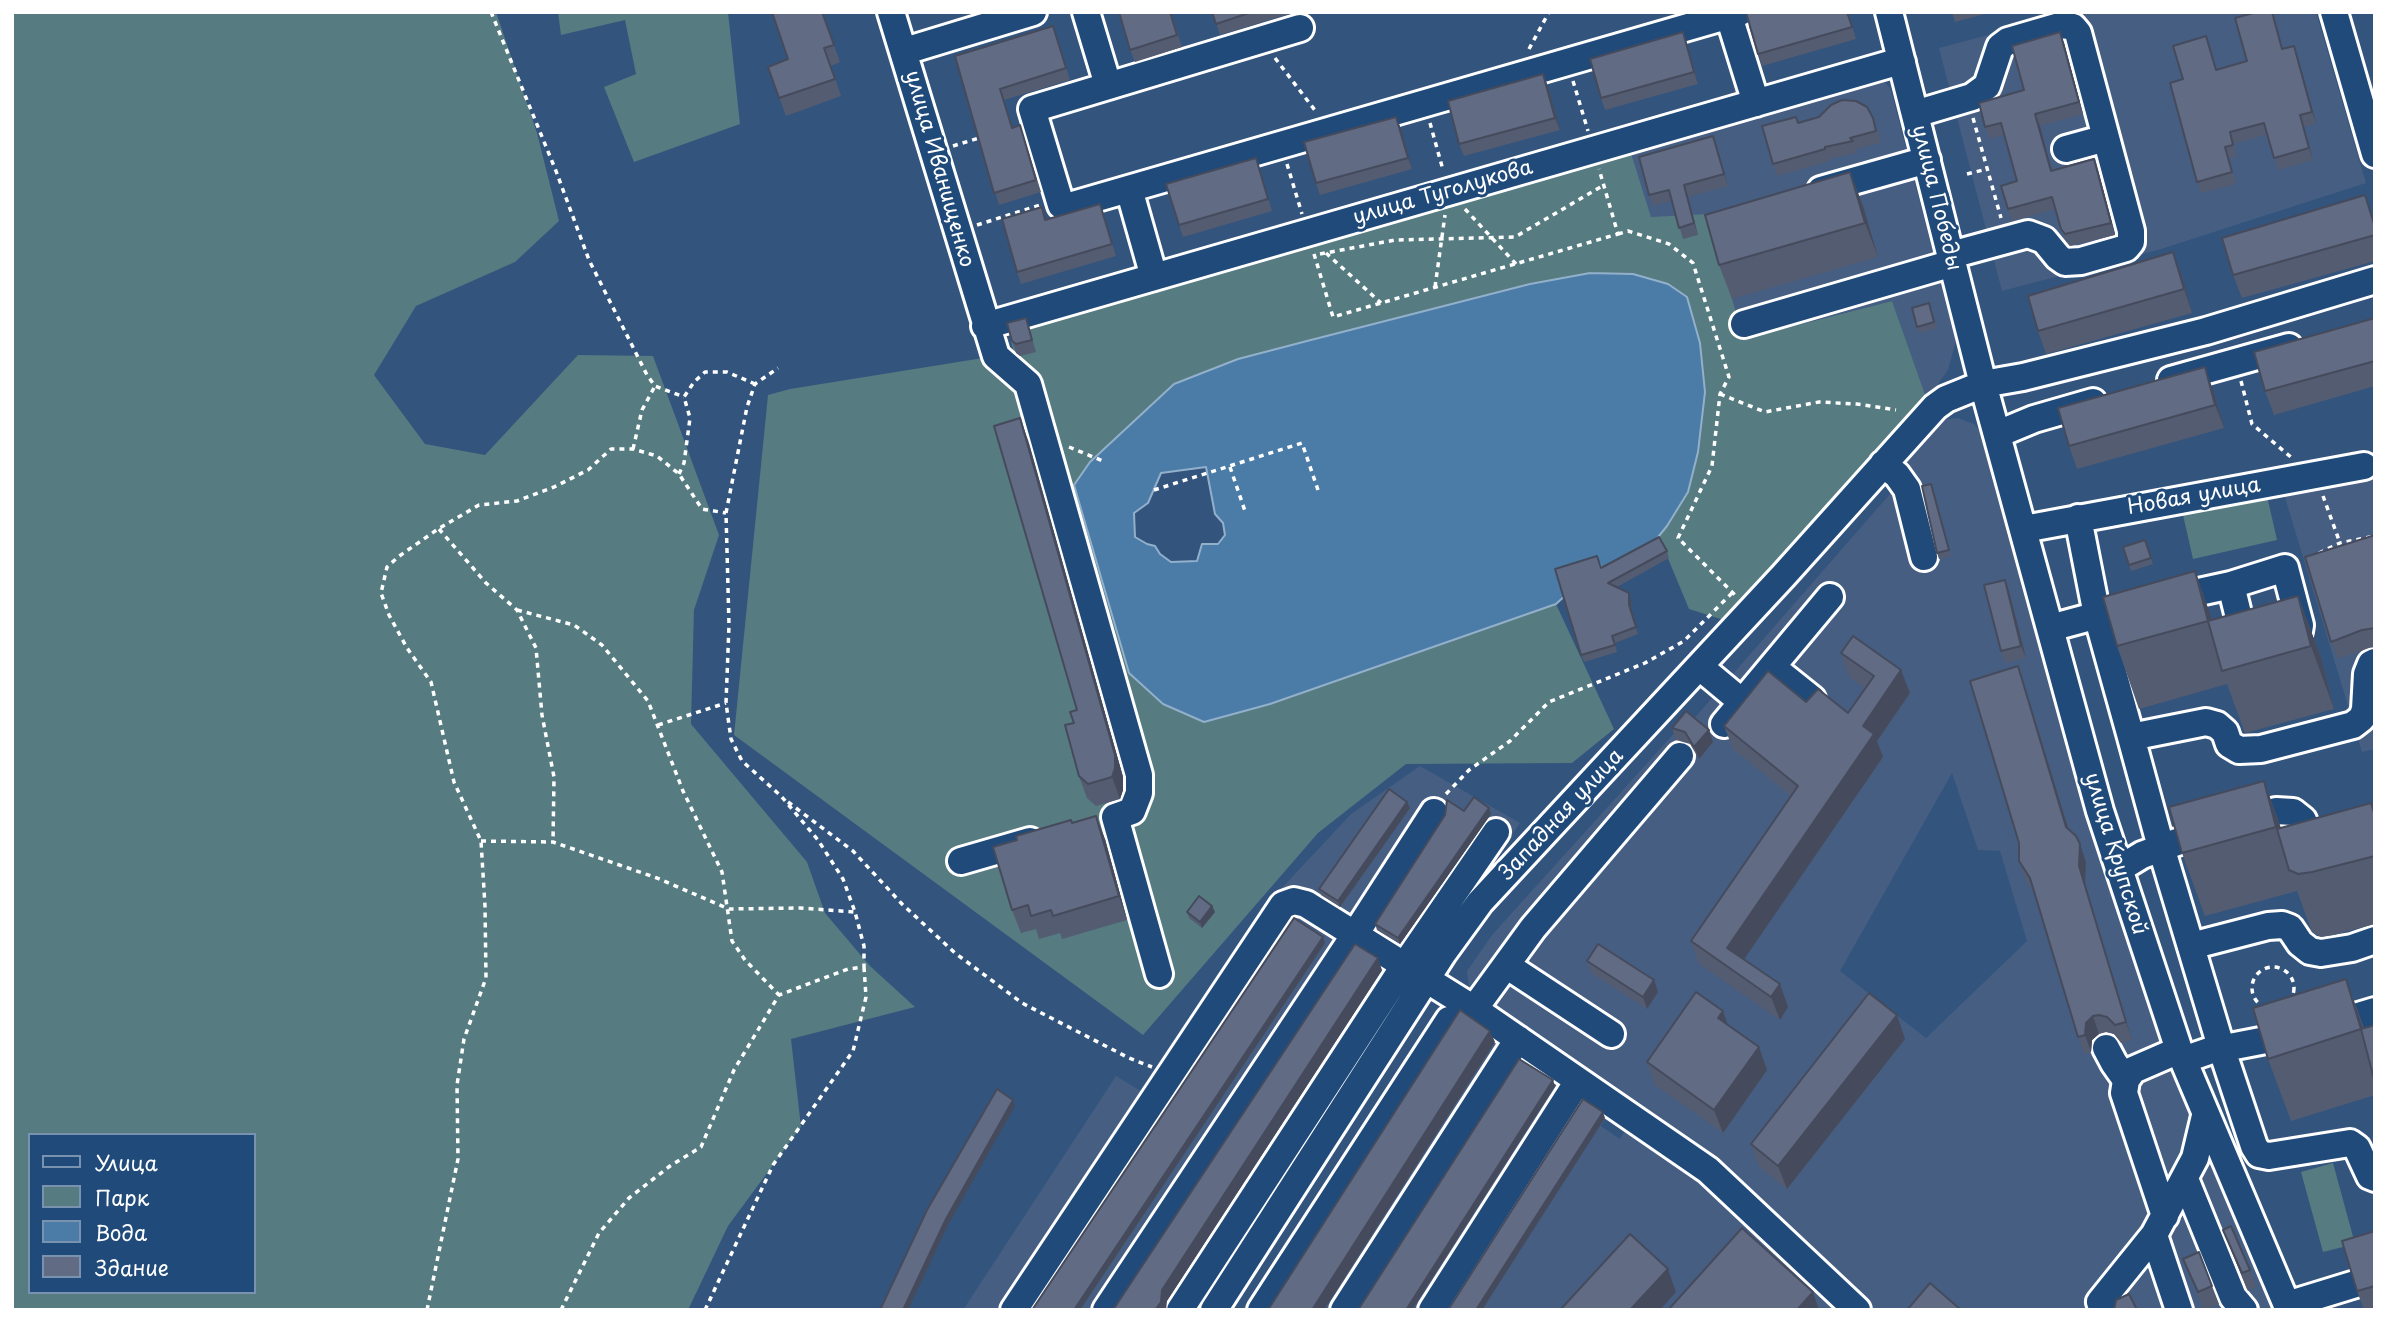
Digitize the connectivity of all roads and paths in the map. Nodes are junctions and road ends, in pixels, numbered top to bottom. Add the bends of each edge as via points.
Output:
1 (491, 12) edge
2 (891, 12) edge
3 (1033, 12) edge
4 (1086, 12) edge
5 (1549, 12) edge
6 (1889, 12) edge
7 (2334, 12) edge
8 (1734, 14) edge
9 (1300, 28) dead end
10 (1261, 40) junction
11 (905, 51) junction
12 (1567, 62) junction
13 (1902, 62) junction
14 (1513, 78) junction
15 (1108, 85) junction
16 (1968, 99) junction
17 (1756, 103) junction
18 (1915, 114) junction
19 (1330, 131) junction
20 (984, 136) edge
21 (2106, 138) junction
22 (1281, 145) junction
23 (946, 148) dead end
24 (2066, 149) dead end
25 (1593, 150) junction
26 (2375, 154) edge
27 (1927, 160) junction
28 (1987, 169) junction
29 (1967, 174) dead end
30 (1604, 185) junction
31 (1129, 189) junction
32 (1448, 192) junction
33 (1796, 198) edge
34 (1059, 199) junction
35 (968, 228) dead end
36 (1618, 234) junction
37 (1442, 239) junction
38 (2007, 240) junction
39 (1311, 244) junction
40 (1326, 253) junction
41 (1952, 259) junction
42 (1154, 277) junction
43 (2375, 281) edge
44 (1434, 287) junction
45 (1381, 303) junction
46 (1744, 324) dead end
47 (2224, 325) junction
48 (985, 326) junction
49 (2312, 341) edge
50 (2236, 362) junction
51 (778, 368) dead end
52 (755, 384) junction
53 (1983, 384) junction
54 (655, 386) junction
55 (2151, 386) edge
56 (1720, 394) junction
57 (684, 397) junction
58 (2112, 397) edge
59 (1896, 410) dead end
60 (1998, 434) junction
61 (1062, 444) dead end
62 (633, 449) junction
63 (1103, 461) dead end
64 (1883, 464) junction
65 (2301, 466) dead end
66 (1230, 467) junction
67 (2371, 467) edge
68 (679, 474) junction
69 (2319, 484) dead end
70 (1154, 490) dead end
71 (1318, 490) dead end
72 (1245, 511) dead end
73 (726, 513) junction
74 (2078, 518) junction
75 (438, 529) junction
76 (2024, 529) junction
77 (2375, 536) edge
78 (2340, 543) junction
79 (2318, 553) edge
80 (1924, 557) dead end
81 (2231, 585) junction
82 (1830, 597) dead end
83 (517, 610) junction
84 (2097, 615) junction
85 (2050, 628) junction
86 (2375, 662) edge
87 (1700, 667) junction
88 (1772, 667) junction
89 (1812, 699) edge
90 (1742, 702) junction
91 (726, 703) junction
92 (1724, 724) edge
93 (658, 725) junction
94 (2131, 737) junction
95 (1680, 756) dead end
96 (781, 796) junction
97 (1434, 812) joint
98 (1115, 817) junction
99 (1090, 824) edge
100 (1496, 832) dead end
101 (1051, 835) edge
102 (2375, 840) edge
103 (481, 841) junction
104 (553, 842) junction
105 (2161, 847) junction
106 (961, 861) dead end
107 (2119, 869) junction
108 (729, 909) junction
109 (855, 912) junction
110 (1354, 936) junction
111 (2375, 940) edge
112 (2191, 946) junction
113 (1506, 965) junction
114 (864, 967) junction
115 (1415, 973) junction
116 (1159, 974) dead end
117 (2294, 988) joint
118 (779, 995) junction
119 (1474, 1009) junction
120 (2375, 1010) edge
121 (1448, 1020) dead end
122 (1611, 1034) dead end
123 (1518, 1039) junction
124 (2106, 1048) dead end
125 (2222, 1050) junction
126 (2181, 1055) junction
127 (1170, 1074) junction
128 (2126, 1080) junction
129 (1578, 1081) junction
130 (2205, 1116) junction
131 (2375, 1178) edge
132 (2181, 1186) junction
133 (2159, 1225) junction
134 (2375, 1278) edge
135 (2232, 1307) edge
136 (2288, 1308) edge
137 (427, 1310) edge
138 (561, 1310) edge
139 (705, 1310) edge
140 (1014, 1310) edge
141 (1106, 1310) edge
142 (1180, 1310) edge
143 (1214, 1310) edge
144 (1261, 1310) edge
145 (1344, 1310) edge
146 (1432, 1310) edge
147 (1857, 1310) edge
148 (2103, 1310) edge
149 (2179, 1310) edge

1 - 54 path via 589,260
2 - 11 street, улица Иванищенко
3 - 11 street
4 - 15 street
5 - 14 path
6 - 13 street, улица Победы
7 - 26 street
8 - 12 street
8 - 17 street
9 - 10 street
10 - 15 street
10 - 19 path
11 - 48 street, улица Иванищенко
12 - 14 street
12 - 25 path
13 - 17 street, улица Туголукова
13 - 18 street, улица Победы
14 - 19 street
15 - 34 street via 1032,108
16 - 18 street
16 - 21 street via 1987,86 2000,47 2008,41 2063,25 2073,27
16 - 28 path
17 - 25 street, улица Туголукова
18 - 27 street, улица Победы
19 - 22 street
20 - 23 path
21 - 24 street
21 - 38 street via 2131,231 2126,248 2065,262 2044,240 2028,234
22 - 31 street
22 - 39 path
25 - 30 path
25 - 32 street, улица Туголукова
27 - 33 street
27 - 41 street, улица Победы
28 - 29 path
28 - 38 path
30 - 36 path
30 - 37 path via 1515,237
31 - 34 street via 1063,208
31 - 42 street
32 - 37 path
32 - 39 street, улица Туголукова
34 - 35 path
36 - 44 path
36 - 56 path via 1628,231 1669,244 1693,263 1728,377
37 - 40 path via 1395,240
37 - 44 path
38 - 41 street
39 - 40 path
39 - 42 street, улица Туголукова
39 - 45 path via 1333,317
40 - 45 path
41 - 46 street
41 - 53 street, улица Победы
42 - 48 street, улица Туголукова
43 - 47 street, Западная улица
44 - 45 path
47 - 50 street
47 - 53 street, Западная улица
48 - 98 street, улица Иванищенко via 996,356 1028,384 1139,775 1132,811
49 - 50 street
50 - 55 street
50 - 65 path via 2252,424
51 - 52 path
52 - 57 path via 727,372 705,372
52 - 73 path
53 - 60 street, улица Крупской
53 - 64 street, Западная улица via 1935,407
54 - 57 path
54 - 62 path via 642,410
56 - 59 path via 1765,412 1819,402
56 - 97 path via 1712,466 1678,538 1732,593 1684,641 1645,663 1549,702 1510,741 1453,785
57 - 68 path via 690,418
58 - 60 street
60 - 76 street, улица Крупской
61 - 63 path
62 - 68 path via 657,456
62 - 75 path via 611,449 588,470 554,487 517,501 479,505
64 - 80 street via 1907,488
64 - 87 street, Западная улица
66 - 70 path
66 - 71 path via 1302,443
66 - 72 path
67 - 74 street, Новая улица
68 - 73 path via 702,509
69 - 78 path
73 - 91 path
74 - 76 street, Новая улица
74 - 84 street
75 - 83 path
75 - 103 path via 387,567 381,593 407,648 431,682 454,782
76 - 85 street, улица Крупской
77 - 78 path
78 - 79 path
81 - 81 street via 2249,645 2299,632 2285,568
81 - 84 street
82 - 88 street
83 - 93 path via 574,625 602,645 648,701
83 - 104 path via 536,648 554,778
84 - 85 street
84 - 94 street
85 - 107 street, улица Крупской
86 - 94 street via 2367,674 2362,718 2353,725 2261,749 2239,750 2229,744 2217,725 2206,722
87 - 90 street
87 - 115 street, Западная улица
88 - 89 street
88 - 90 street
90 - 92 street
91 - 93 path
91 - 96 path via 732,739 743,761
93 - 108 path via 722,872
94 - 105 street
95 - 113 street
96 - 109 path via 818,839 843,879
96 - 127 path via 853,851 955,953 1022,1003
97 - 110 street
98 - 99 street
98 - 116 street
100 - 115 street
101 - 106 street
102 - 105 street via 2332,853 2321,851 2313,846 2303,820 2293,811 2276,811
103 - 104 path
103 - 137 path via 486,978 464,1039 457,1084 458,1159
104 - 108 path
105 - 107 street
105 - 112 street
107 - 126 street, улица Крупской
108 - 109 path
108 - 118 path via 732,942
109 - 114 path
110 - 115 street
110 - 127 street via 1306,904 1294,901 1283,905
110 - 141 street
111 - 112 street via 2321,953 2310,951 2290,928 2281,925
112 - 125 street
113 - 119 street
113 - 122 street
114 - 118 path
114 - 139 path via 866,998 853,1051 773,1165
115 - 119 street
115 - 142 street
115 - 143 street, Западная улица
117 - 117 path via 2291,976 2281,968 2258,972 2252,982 2252,994 2270,1010 2282,1008
118 - 138 path via 734,1070 701,1147 629,1198 599,1233
119 - 123 street
120 - 125 street via 2302,1033
121 - 144 street
123 - 129 street
123 - 145 street
124 - 128 street
125 - 126 street
125 - 131 street via 2259,1154 2350,1143
126 - 128 street via 2133,1070
126 - 130 street, улица Крупской
127 - 140 street
128 - 133 street via 2124,1093
129 - 146 street
129 - 147 street via 1707,1170
130 - 132 street via 2195,1158
130 - 136 street, улица Крупской
132 - 133 street
132 - 135 street via 2233,1297
133 - 148 street via 2100,1303
133 - 149 street
134 - 136 street

